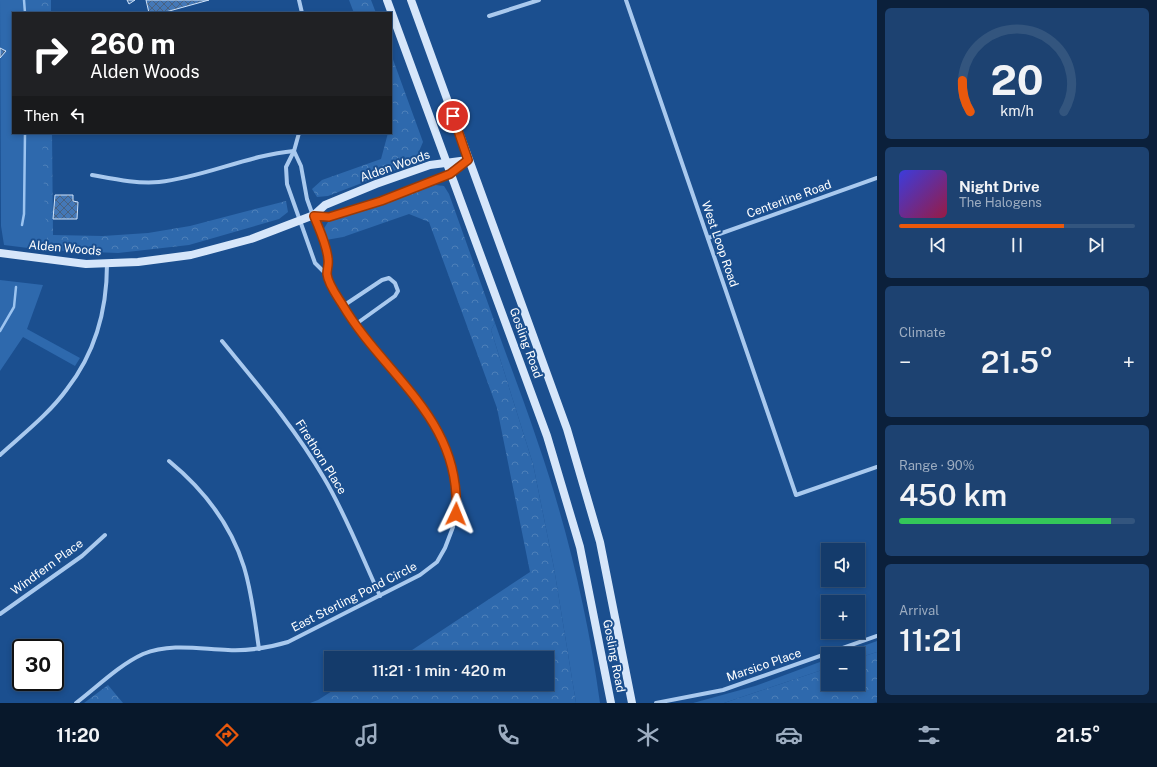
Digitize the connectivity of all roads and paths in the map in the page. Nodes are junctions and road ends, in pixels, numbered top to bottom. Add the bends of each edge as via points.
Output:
1 (299, 0) edge
2 (387, 0) edge
3 (411, 0) edge
4 (539, 0) edge
5 (626, 0) edge
6 (302, 12) edge
7 (391, 12) edge
8 (392, 14) edge
9 (489, 16) dead end
10 (300, 134) edge
11 (294, 151) junction
12 (468, 160) junction
13 (446, 162) junction
14 (450, 174) junction
15 (92, 175) dead end
16 (877, 178) edge
17 (314, 216) junction
18 (299, 221) junction
19 (708, 238) junction
20 (0, 253) edge
21 (107, 264) junction
22 (327, 275) junction
23 (343, 306) junction
24 (356, 324) junction
25 (222, 341) dead end
26 (0, 455) edge
27 (169, 461) dead end
28 (877, 467) edge
29 (105, 535) dead end
30 (380, 596) junction
31 (0, 614) edge
32 (877, 636) edge
33 (259, 649) junction
34 (76, 703) edge
35 (611, 703) edge
36 (632, 703) edge
37 (656, 703) edge

1 - 6 street
2 - 7 main road, Gosling Road
3 - 12 main road, Gosling Road
4 - 9 street
5 - 19 street, West Loop Road
8 - 13 main road, Gosling Road
10 - 11 street, East Sterling Pond Circle
11 - 15 street via 274,153 158,182 129,181
11 - 17 street, East Sterling Pond Circle via 301,166 303,183
11 - 18 street, East Sterling Pond Circle via 286,167 287,184
12 - 13 main road, Alden Woods
12 - 14 main road, Alden Woods
12 - 36 main road, Gosling Road via 567,429 581,475 600,542
13 - 14 main road, Gosling Road
13 - 17 main road, Alden Woods via 376,184 325,206
14 - 17 main road, Alden Woods via 381,201 329,217
14 - 35 main road, Gosling Road via 552,451 580,547
16 - 19 street, Centerline Road
17 - 18 main road, Alden Woods
17 - 22 street, East Sterling Pond Circle via 328,258
18 - 21 main road, Alden Woods via 251,239 191,255
18 - 22 street, East Sterling Pond Circle via 315,263
19 - 28 street, West Loop Road via 796,495
20 - 21 main road, Alden Woods via 63,262
21 - 26 street via 106,299 101,320 81,367 50,409
22 - 23 street, East Sterling Pond Circle
23 - 24 street, East Sterling Pond Circle
23 - 24 street via 382,280 389,278 395,283 398,291 395,296
24 - 30 street, East Sterling Pond Circle via 435,424 450,456 456,488 453,528 446,548 437,562 409,582
25 - 30 street, Firethorn Place via 297,435 324,478
27 - 33 street via 202,493 230,535 244,566 249,585
29 - 31 street, Windfern Place via 82,556
30 - 33 street, East Sterling Pond Circle via 288,642
32 - 37 street, Marsico Place via 723,690
33 - 34 street, East Sterling Pond Circle via 180,647 155,650 128,663

